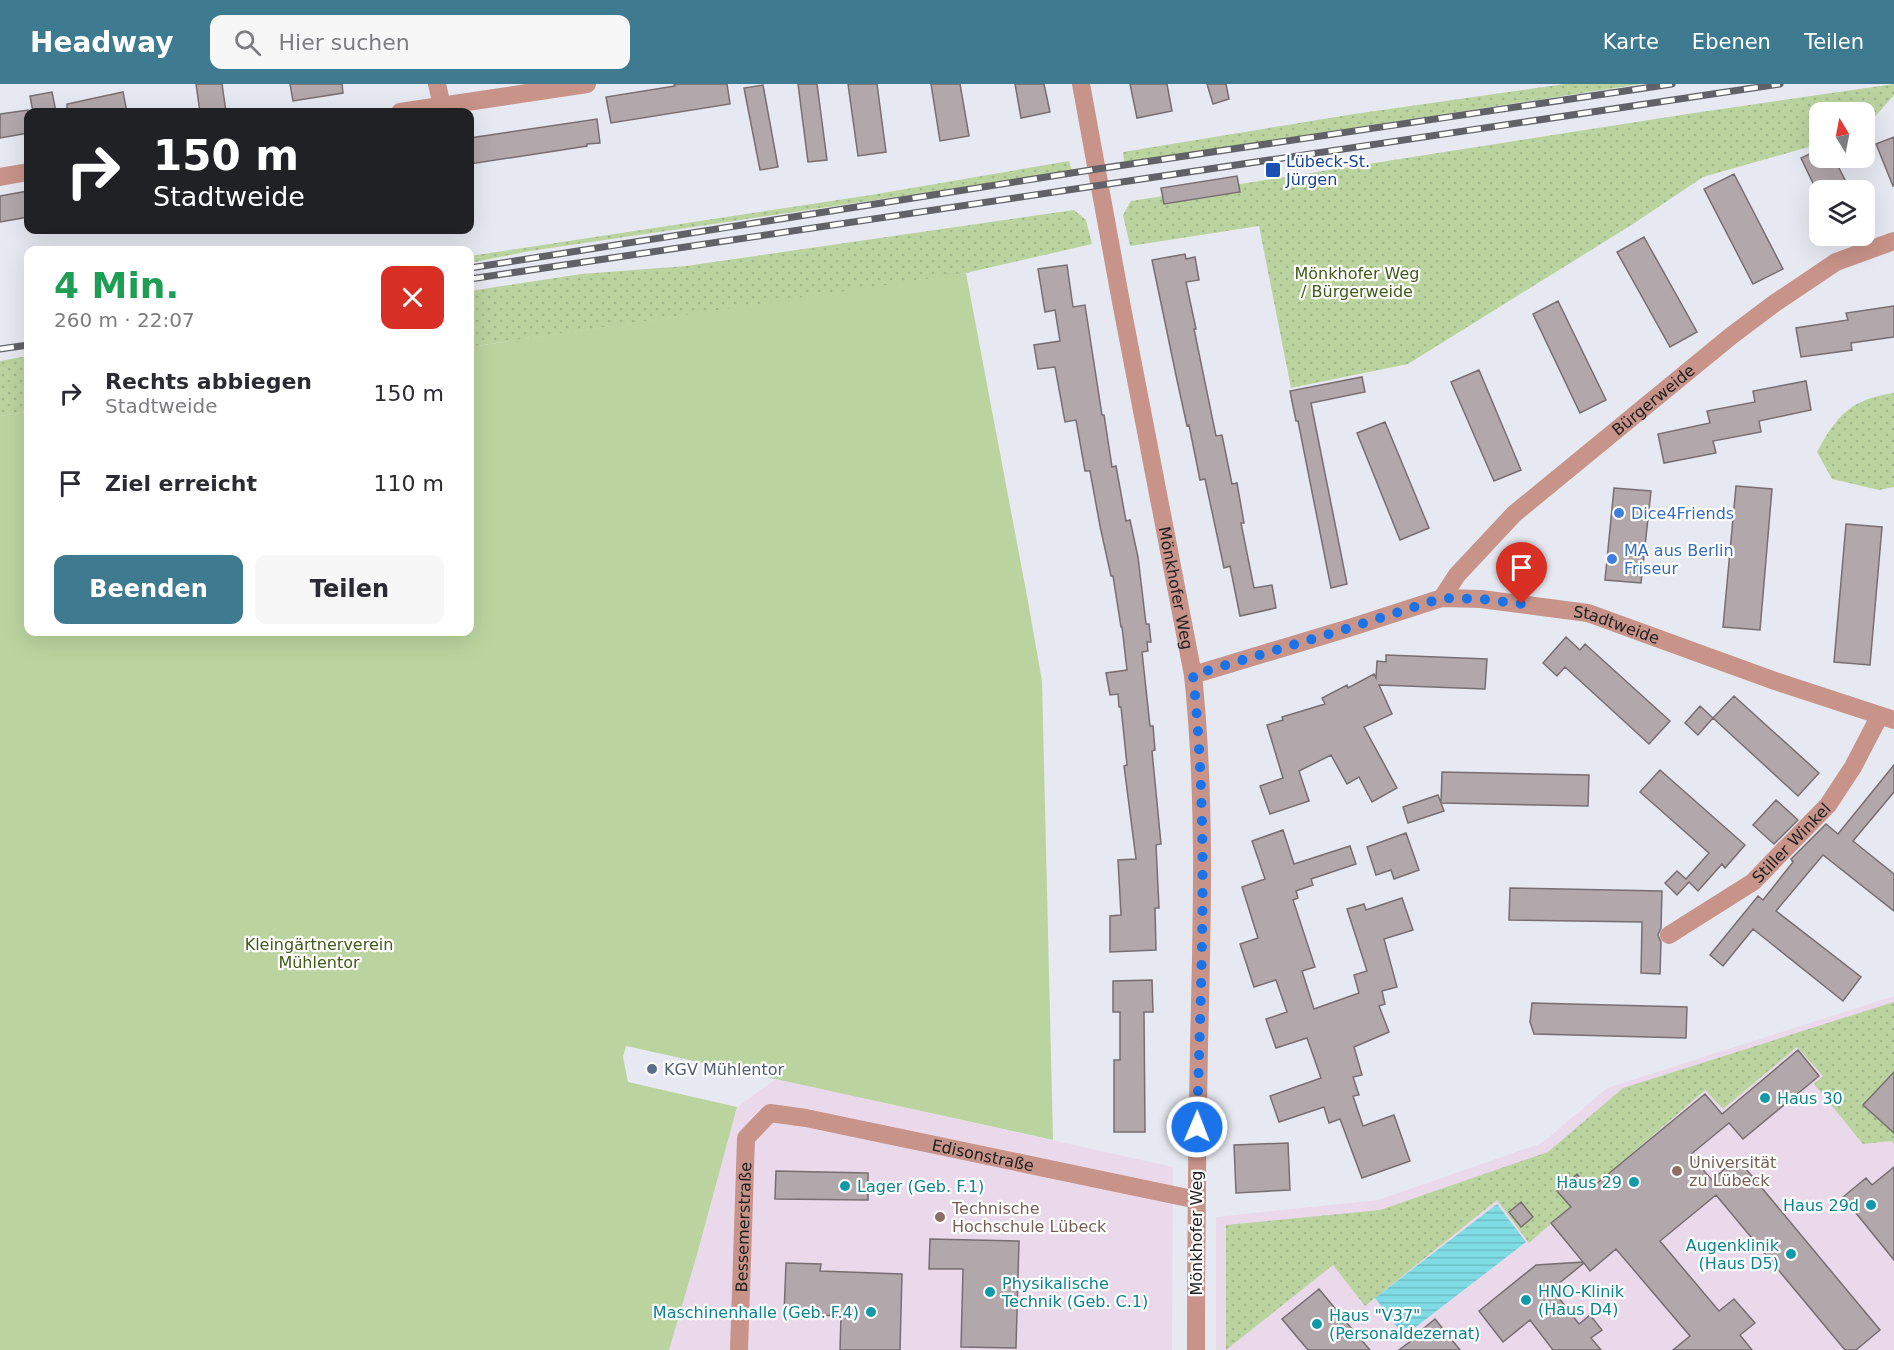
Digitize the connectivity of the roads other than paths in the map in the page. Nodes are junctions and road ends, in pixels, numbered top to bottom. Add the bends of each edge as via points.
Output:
1 (437, 84) edge
2 (586, 84) edge
3 (1081, 84) edge
4 (442, 106) junction
5 (428, 108) edge
6 (24, 173) edge
7 (0, 177) edge
8 (1894, 241) edge
9 (1442, 598) junction
10 (1193, 675) junction
11 (1887, 719) edge
12 (1669, 935) dead end
13 (770, 1113) joint
14 (1197, 1198) junction
15 (740, 1350) edge
16 (1196, 1350) edge

1 - 4 street
2 - 4 street
3 - 10 street, Mönkhofer Weg
4 - 5 street
6 - 7 street
8 - 9 street, Bürgerweide via 1836,262 1731,336 1514,514 1457,575
9 - 10 street, Stadtweide
9 - 11 street, Stadtweide via 1588,613
10 - 14 street, Mönkhofer Weg via 1200,749 1202,842
11 - 12 street, Stiller Winkel via 1828,805 1753,882
13 - 14 street, Edisonstraße
13 - 15 street, Bessemerstraße via 746,1138
14 - 16 street, Mönkhofer Weg

